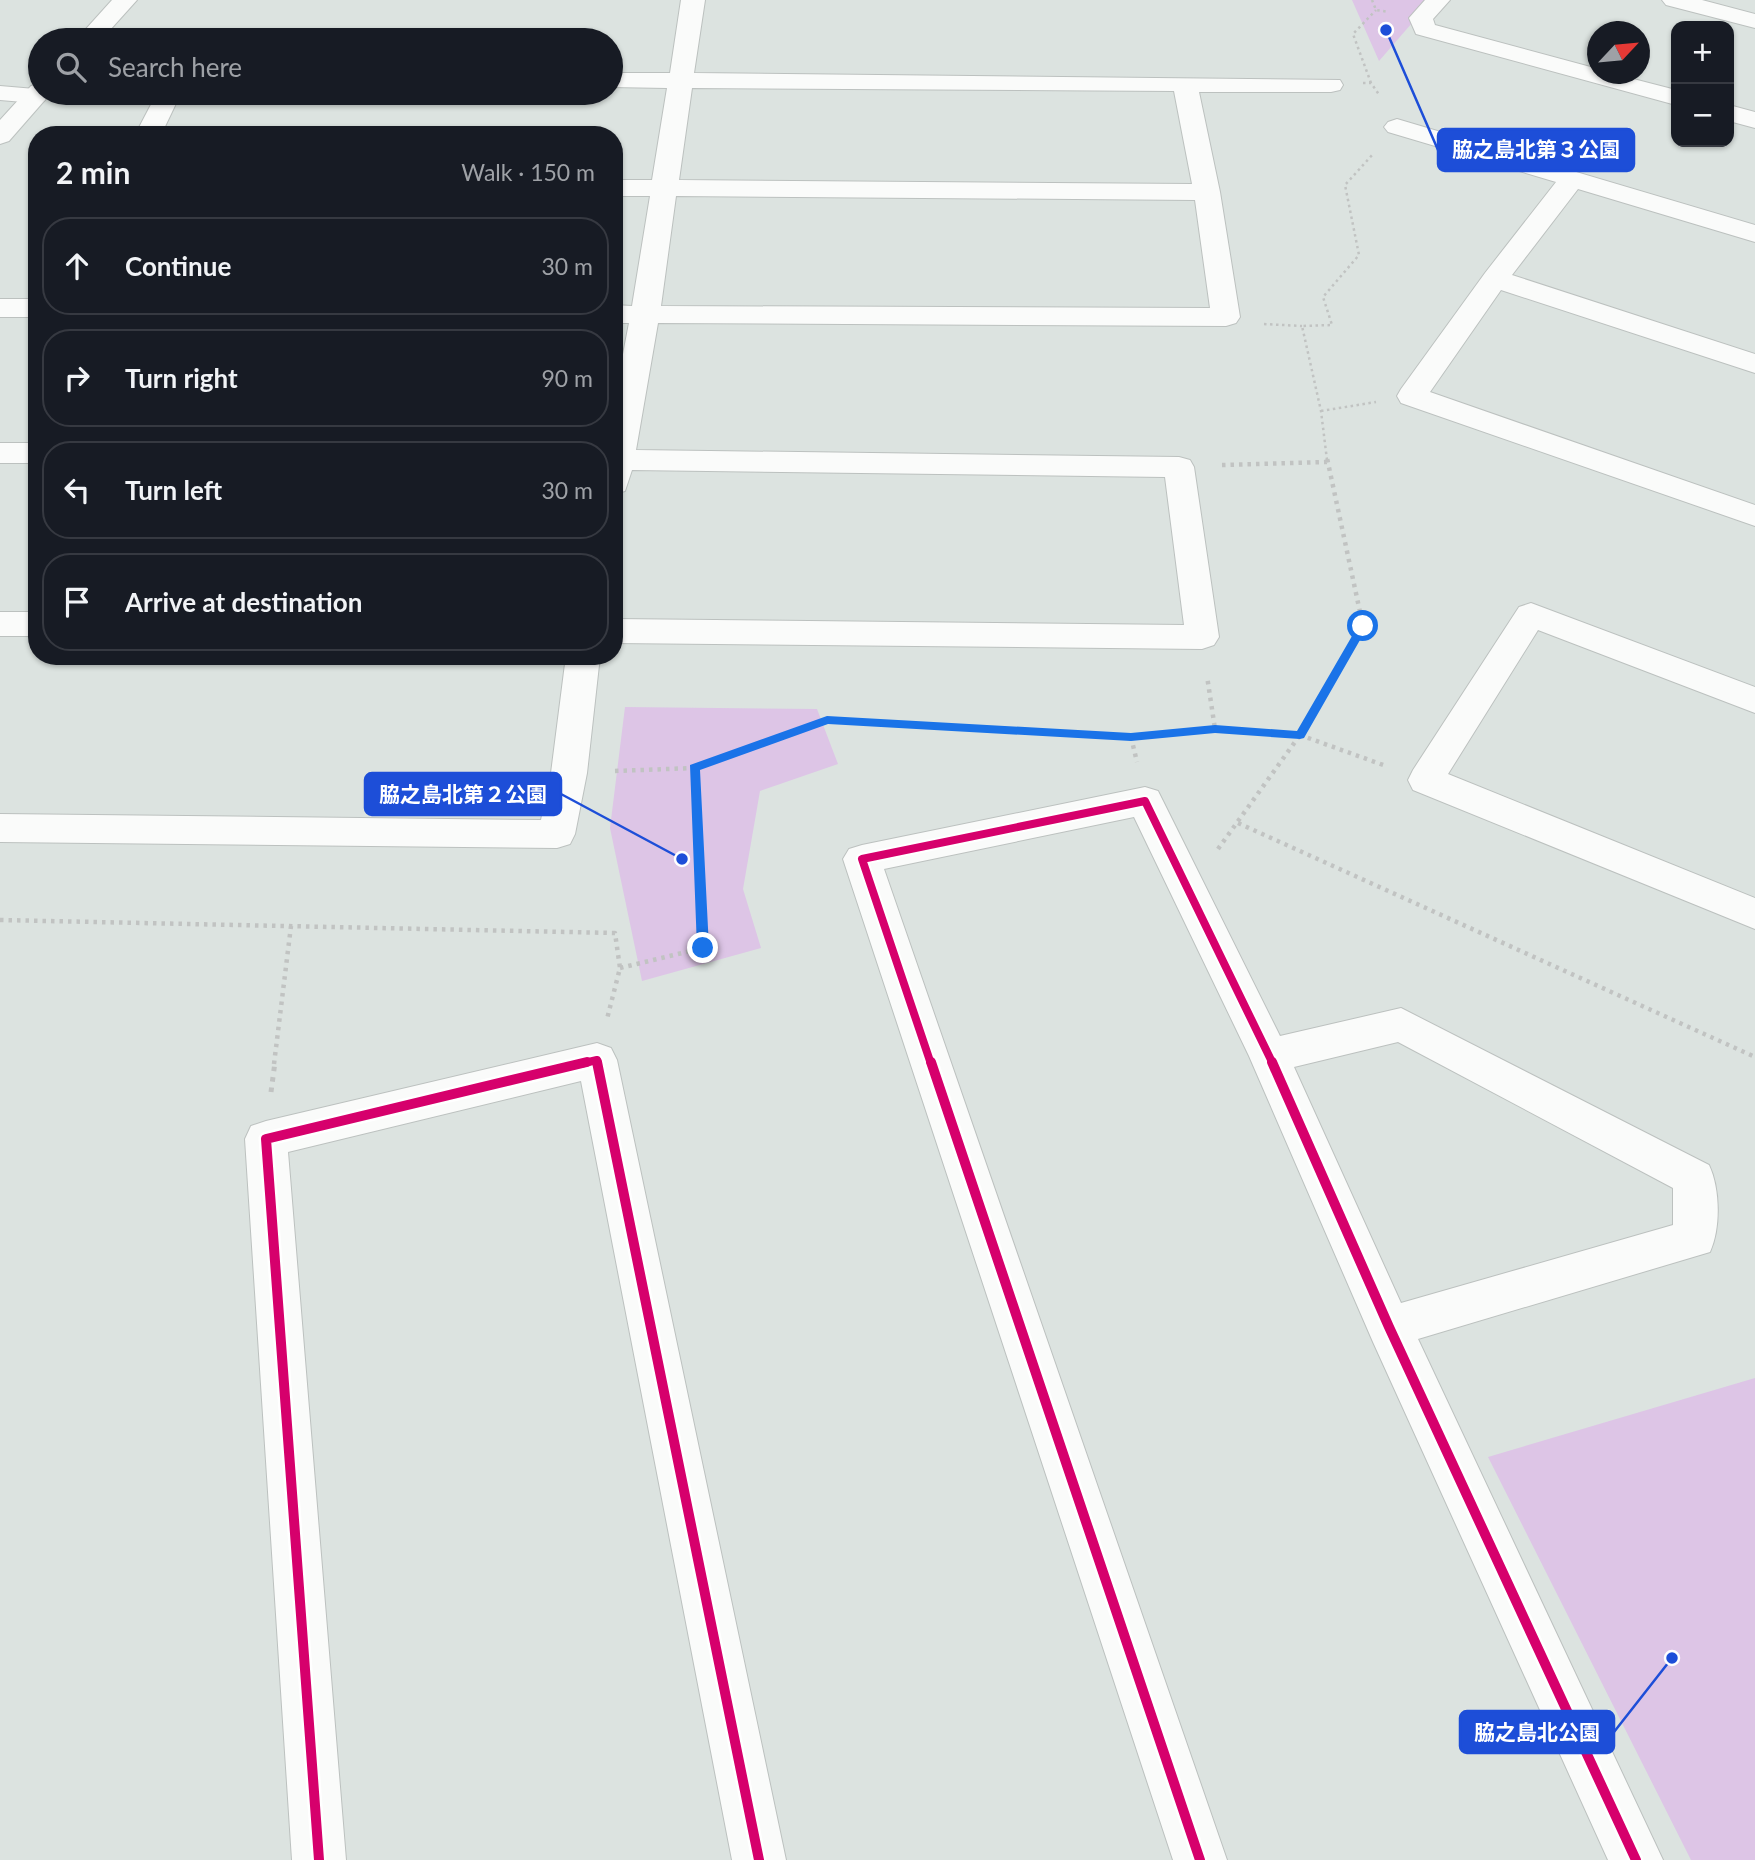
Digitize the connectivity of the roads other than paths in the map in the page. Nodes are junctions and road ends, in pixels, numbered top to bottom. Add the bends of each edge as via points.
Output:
1 (125, 0) edge
2 (693, 0) edge
3 (1438, 0) edge
4 (1674, 0) edge
5 (1755, 21) edge
6 (99, 28) edge
7 (623, 80) edge
8 (681, 81) junction
9 (1185, 85) junction
10 (1331, 85) road end
11 (0, 93) edge
12 (28, 94) edge
13 (1671, 97) edge
14 (28, 105) edge
15 (163, 105) edge
16 (1734, 114) edge
17 (1755, 120) edge
18 (152, 126) edge
19 (1397, 127) road end
20 (0, 136) edge
21 (1572, 179) junction
22 (623, 188) edge
23 (664, 188) junction
24 (1207, 192) junction
25 (1755, 234) edge
26 (1495, 279) junction
27 (0, 308) edge
28 (28, 308) edge
29 (623, 314) edge
30 (645, 314) junction
31 (1755, 364) edge
32 (623, 431) edge
33 (0, 453) edge
34 (28, 453) edge
35 (623, 468) edge
36 (1755, 516) edge
37 (0, 624) edge
38 (28, 624) edge
39 (623, 631) edge
40 (582, 665) edge
41 (1755, 700) edge
42 (0, 828) edge
43 (1755, 914) edge
44 (1269, 1056) junction
45 (1389, 1327) junction
46 (319, 1860) edge
47 (759, 1860) edge
48 (1200, 1860) edge
49 (1636, 1860) edge

1 - 6 street
2 - 8 street
3 - 13 street via 1421,18 1424,29
4 - 5 street
7 - 8 street
8 - 9 street
8 - 23 street
9 - 10 street
9 - 24 street
11 - 12 street
14 - 20 street
15 - 18 street
16 - 17 street
19 - 21 street
21 - 25 street
21 - 26 street
22 - 23 street
23 - 24 street
23 - 30 street
24 - 30 street via 1226,317
26 - 31 street
26 - 36 street via 1412,396
27 - 28 street
29 - 30 street
30 - 32 street
33 - 34 street
35 - 39 street via 1179,467 1202,636
37 - 38 street
40 - 42 street via 557,834
41 - 43 street via 1531,615 1426,780
44 - 45 street
44 - 45 street via 1401,1024 1694,1178 1695,1238
44 - 48 street via 1145,801 862,859
45 - 49 street
46 - 47 street via 266,1139 597,1060

